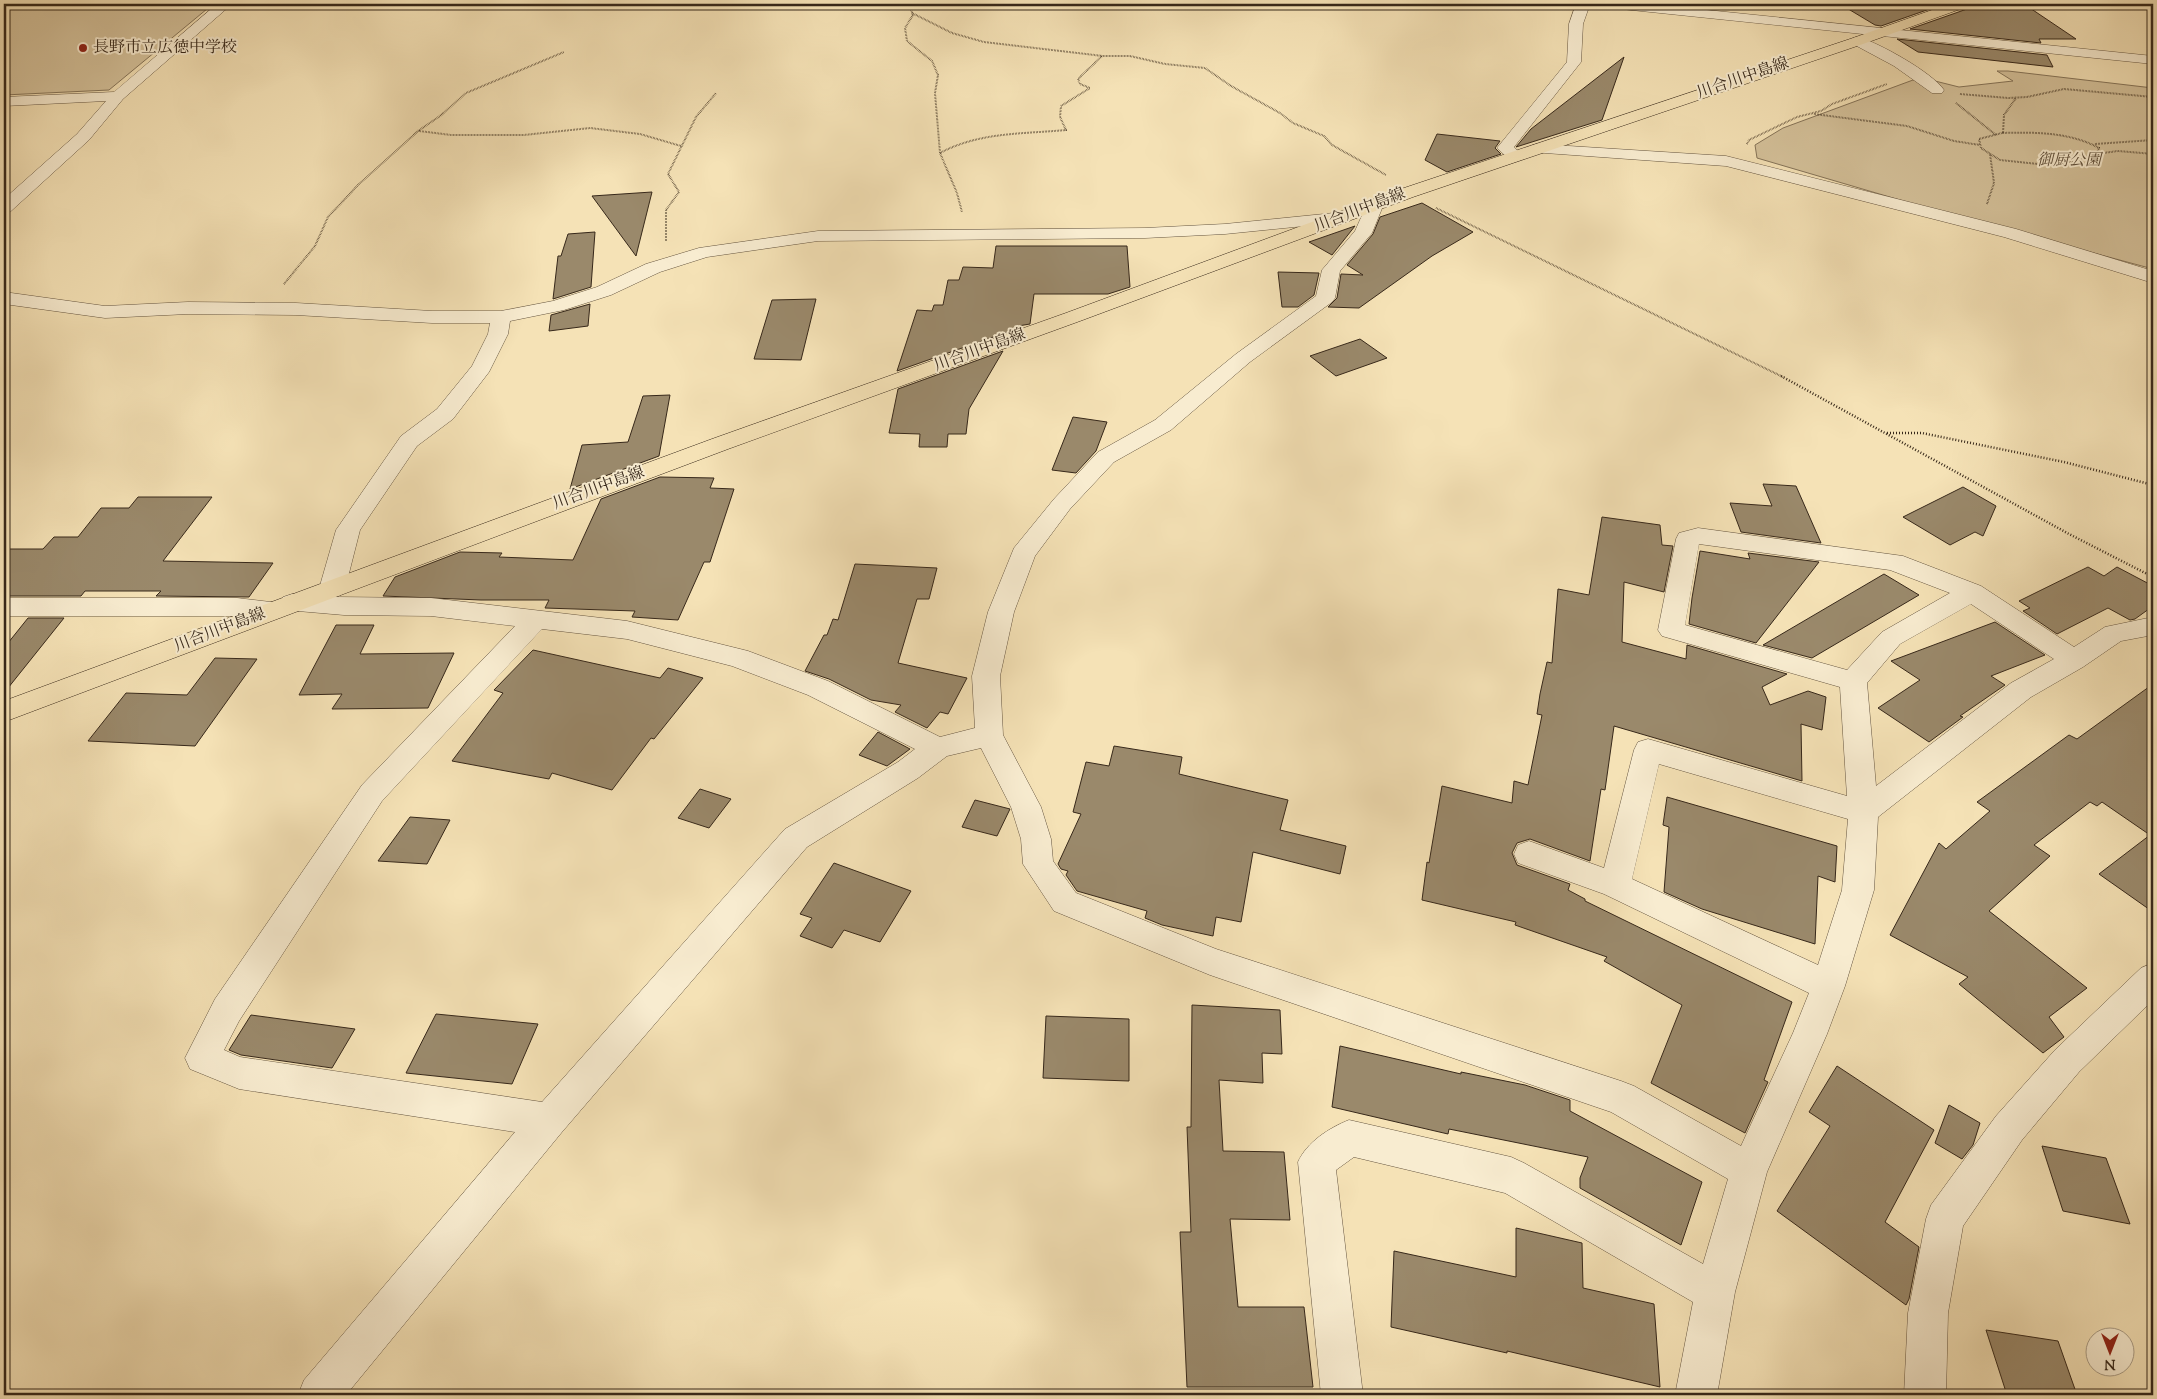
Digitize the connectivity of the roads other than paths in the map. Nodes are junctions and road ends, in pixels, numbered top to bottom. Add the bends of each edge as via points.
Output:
1 (225, 4) edge
2 (1583, 4) edge
3 (1612, 4) edge
4 (1961, 4) edge
5 (1882, 32) junction
6 (1858, 41) junction
7 (2153, 60) edge
8 (1937, 90) road end
9 (118, 96) junction
10 (4, 101) edge
11 (1537, 149) junction
12 (1516, 156) junction
13 (1374, 206) junction
14 (4, 208) edge
15 (1344, 217) junction
16 (2153, 277) edge
17 (4, 298) edge
18 (501, 318) junction
19 (332, 589) junction
20 (1972, 592) junction
21 (4, 607) edge
22 (282, 607) junction
23 (537, 618) junction
24 (2153, 626) edge
25 (2074, 660) junction
26 (1854, 680) junction
27 (4, 712) edge
28 (989, 735) junction
29 (938, 748) junction
30 (1863, 812) junction
31 (1529, 854) dead end
32 (1615, 885) junction
33 (2153, 978) edge
34 (1828, 986) junction
35 (548, 1120) junction
36 (1750, 1170) junction
37 (1715, 1292) junction
38 (319, 1395) edge
39 (1342, 1395) edge
40 (1696, 1395) edge
41 (1925, 1395) edge

1 - 9 street
2 - 12 street via 1576,24 1574,62 1505,148
3 - 5 street
4 - 5 main road, 川合川中島線
5 - 6 main road, 川合川中島線
5 - 7 street
6 - 8 street via 1889,55
6 - 11 main road, 川合川中島線
9 - 10 street
9 - 14 street via 83,137
11 - 12 main road, 川合川中島線
11 - 16 street via 1726,161 1972,224
12 - 13 main road, 川合川中島線
13 - 15 main road, 川合川中島線
13 - 28 street via 1363,232 1332,270 1326,298 1243,358 1164,425 1106,457 1062,504 1023,554 1001,612 986,676
15 - 18 street via 1225,229 818,236 705,252 653,268 604,291
15 - 19 main road, 川合川中島線
17 - 18 street via 105,312 188,308
18 - 19 street via 498,334 482,368 445,414 409,441 348,530
19 - 22 main road, 川合川中島線
20 - 25 street
20 - 26 street via 1891,638
20 - 26 street via 1894,562 1698,536 1688,539 1670,630
21 - 22 street
22 - 23 street via 431,607
22 - 27 main road, 川合川中島線
23 - 29 street via 627,630 739,658 818,688
23 - 35 street via 372,793 227,1010 202,1058 239,1073
24 - 25 street via 2114,633
25 - 30 street via 2021,690
26 - 30 street
28 - 29 street
28 - 36 street via 1026,807 1036,839 1038,864 1065,902 1210,961 1622,1098
29 - 35 street via 908,770 796,838
30 - 32 street via 1648,750
30 - 34 street via 1858,890
31 - 32 street
32 - 34 street
33 - 41 street via 2067,1061 2009,1128 1945,1220 1928,1313
34 - 36 street
35 - 38 street
36 - 37 street
37 - 39 street via 1511,1176 1349,1138 1317,1162
37 - 40 street

